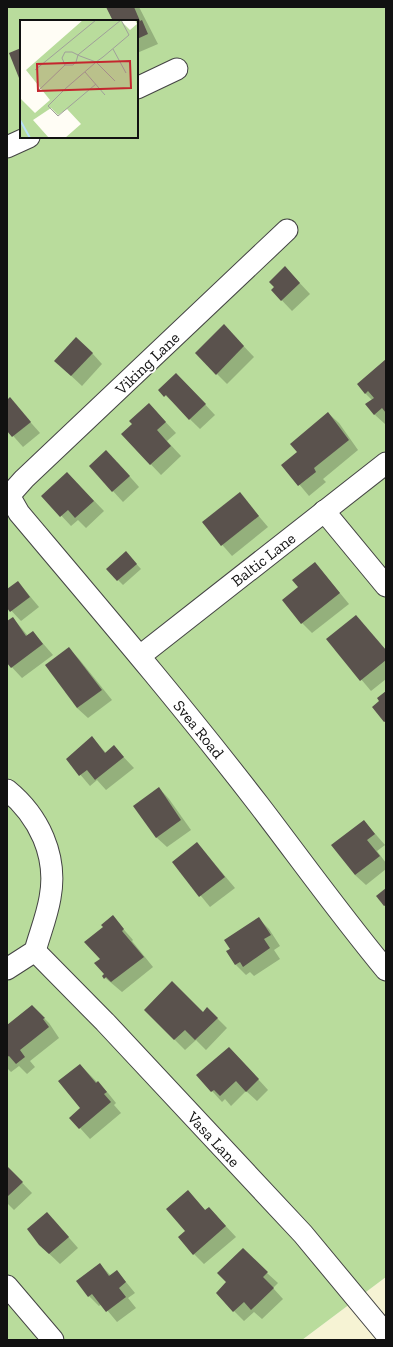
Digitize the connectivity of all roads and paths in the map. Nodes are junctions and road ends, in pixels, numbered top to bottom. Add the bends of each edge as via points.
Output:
1 (177, 69) dead end
2 (138, 88) edge
3 (27, 138) edge
4 (7, 147) edge
5 (287, 230) dead end
6 (386, 463) edge
7 (8, 495) edge
8 (324, 511) junction
9 (386, 586) edge
10 (140, 656) junction
11 (7, 790) edge
12 (35, 950) junction
13 (7, 969) edge
14 (386, 970) edge
15 (7, 1286) edge
16 (386, 1334) edge
17 (53, 1340) edge

1 - 2 street
3 - 4 street
5 - 7 street, Viking Lane
6 - 8 street, Baltic Lane
7 - 10 street, Svea Road via 19,513
8 - 9 street
8 - 10 street, Baltic Lane
10 - 14 street, Svea Road
11 - 12 street via 32,815 51,861 50,896
12 - 13 street
12 - 16 street, Vasa Lane via 303,1234
15 - 17 street

